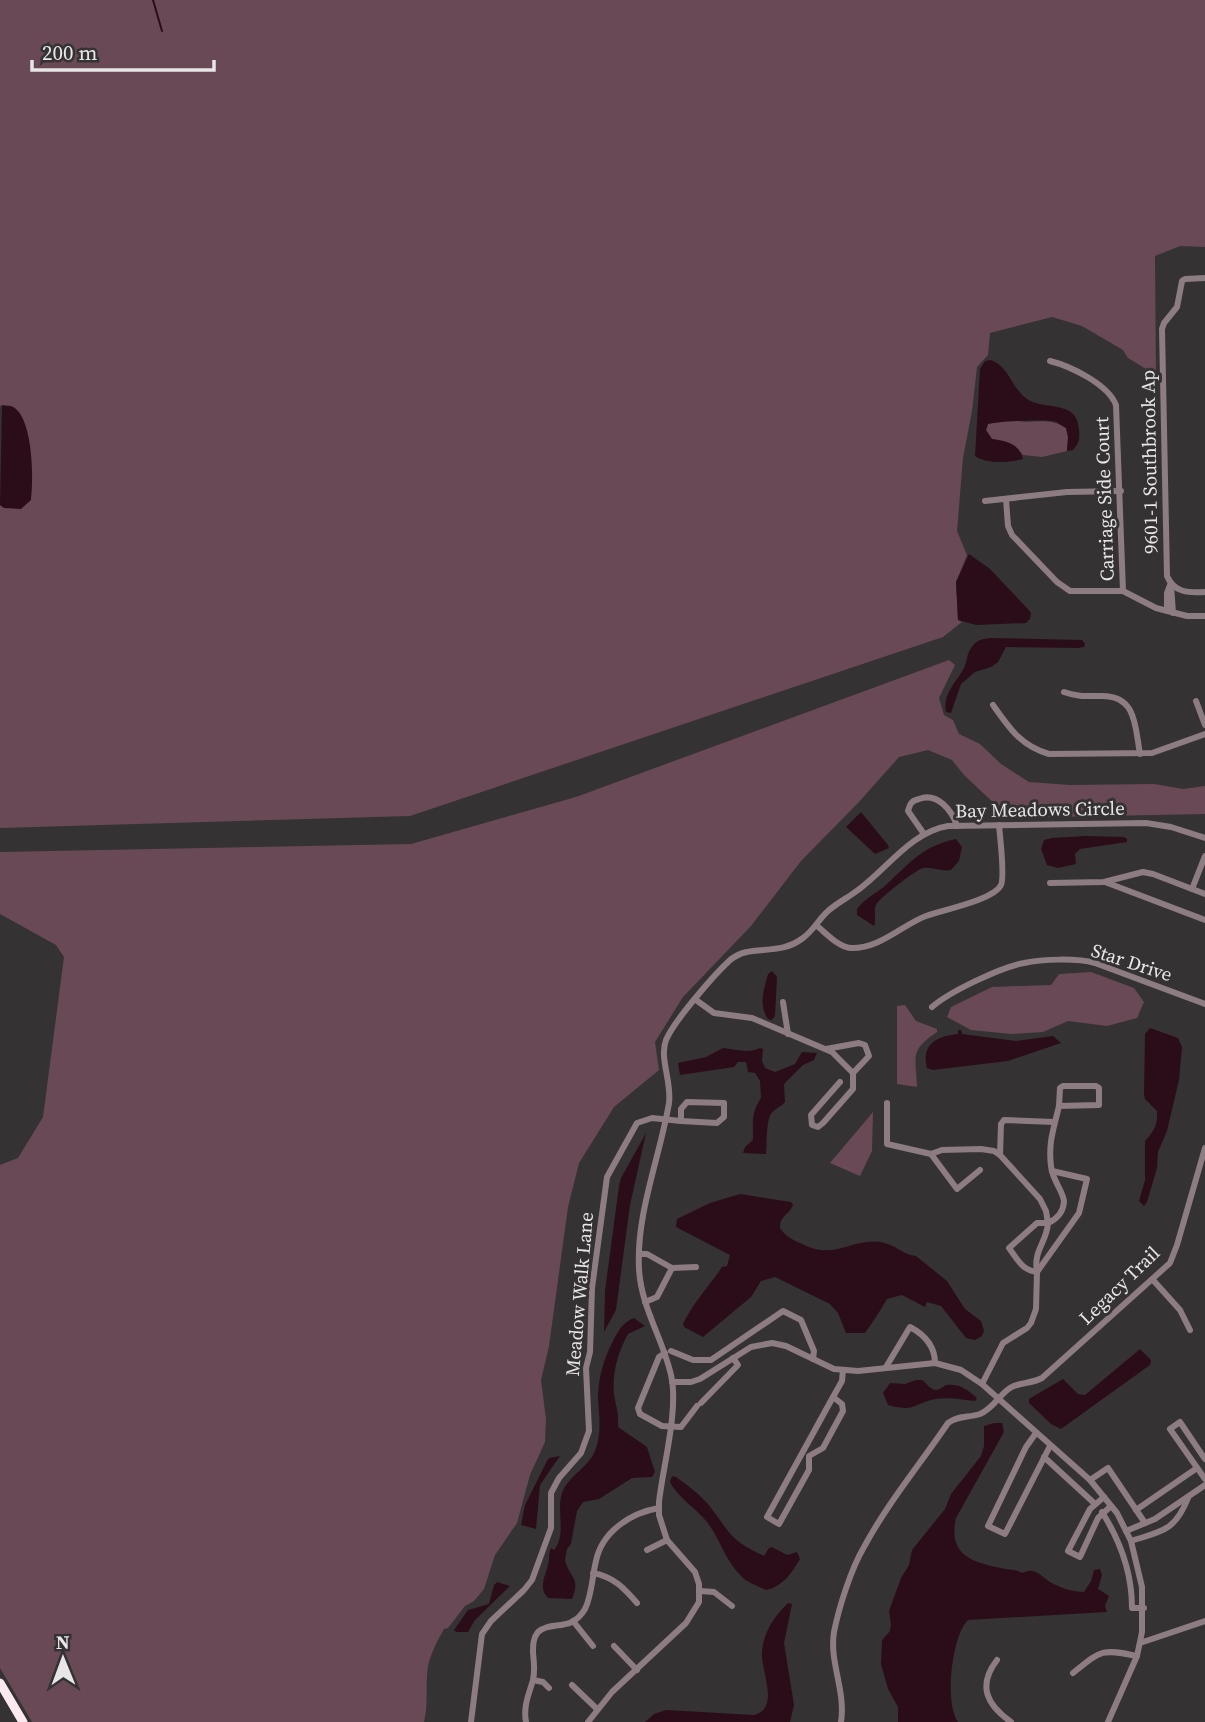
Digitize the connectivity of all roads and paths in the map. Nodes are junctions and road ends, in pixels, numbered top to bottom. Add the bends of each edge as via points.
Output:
1 (1205, 278) edge
2 (1049, 361) dead end
3 (1121, 491) junction
4 (1006, 499) junction
5 (985, 501) dead end
6 (1171, 583) junction
7 (1123, 591) junction
8 (1205, 592) edge
9 (1170, 612) junction
10 (1205, 617) edge
11 (1064, 692) dead end
12 (1196, 701) dead end
13 (993, 705) dead end
14 (1205, 725) edge
15 (1205, 734) edge
16 (1140, 754) junction
17 (999, 825) junction
18 (957, 826) junction
19 (924, 834) junction
20 (1205, 838) edge
21 (1205, 856) edge
22 (1104, 882) junction
23 (1050, 883) dead end
24 (1192, 889) junction
25 (1205, 894) edge
26 (1205, 920) edge
27 (816, 925) junction
28 (696, 1000) junction
29 (783, 1002) dead end
30 (1205, 1004) edge
31 (932, 1007) dead end
32 (788, 1034) junction
33 (825, 1049) junction
34 (853, 1073) junction
35 (840, 1082) dead end
36 (887, 1104) dead end
37 (1059, 1106) junction
38 (665, 1120) junction
39 (681, 1121) junction
40 (1054, 1122) junction
41 (1205, 1148) edge
42 (931, 1154) junction
43 (1000, 1155) junction
44 (980, 1170) dead end
45 (1052, 1171) junction
46 (1048, 1223) junction
47 (639, 1254) junction
48 (696, 1267) dead end
49 (671, 1268) junction
50 (1037, 1272) junction
51 (1153, 1280) junction
52 (645, 1303) junction
53 (1190, 1330) dead end
54 (727, 1350) junction
55 (668, 1352) junction
56 (734, 1359) junction
57 (813, 1359) junction
58 (936, 1363) junction
59 (886, 1367) junction
60 (843, 1370) junction
61 (673, 1382) junction
62 (982, 1384) junction
63 (833, 1397) junction
64 (998, 1399) junction
65 (670, 1427) junction
66 (1035, 1433) junction
67 (1049, 1446) junction
68 (1044, 1457) junction
69 (1205, 1459) edge
70 (1197, 1468) junction
71 (1205, 1479) edge
72 (1090, 1480) junction
73 (1205, 1485) edge
74 (1189, 1496) junction
75 (1104, 1497) junction
76 (1094, 1503) junction
77 (1111, 1506) junction
78 (659, 1508) junction
79 (1136, 1510) junction
80 (1102, 1512) junction
81 (1145, 1523) junction
82 (1126, 1531) junction
83 (667, 1540) junction
84 (1131, 1541) junction
85 (647, 1550) dead end
86 (593, 1573) junction
87 (700, 1591) junction
88 (638, 1603) dead end
89 (732, 1606) dead end
90 (1144, 1608) junction
91 (1205, 1620) edge
92 (573, 1621) junction
93 (1140, 1643) junction
94 (593, 1646) dead end
95 (614, 1646) dead end
96 (1137, 1656) junction
97 (997, 1660) dead end
98 (636, 1670) junction
99 (1073, 1673) dead end
100 (533, 1679) junction
101 (0, 1683) edge
102 (572, 1685) dead end
103 (549, 1688) dead end
104 (597, 1709) junction
105 (23, 1722) edge
106 (471, 1722) edge
107 (526, 1722) edge
108 (589, 1722) edge
109 (841, 1722) edge
110 (1011, 1722) edge
111 (1108, 1722) edge

1 - 6 street, 9601-1 Southbrook Ap via 1182,281 1177,307 1162,329 1166,565
2 - 3 street, Carriage Side Court via 1074,370 1114,398
3 - 4 street
3 - 7 street, Carriage Side Court
4 - 5 street
4 - 7 street via 1012,536 1064,588
6 - 8 street via 1185,592
6 - 9 street, 9601-1 Southbrook Ap
7 - 9 street
9 - 10 street
11 - 16 street via 1124,701 1131,712
12 - 14 street
13 - 16 street via 1017,738 1041,752
15 - 16 street
17 - 18 street, Bay Meadows Circle
17 - 20 street, Bay Meadows Circle via 1146,823
17 - 27 street via 1002,881 997,891 854,948
18 - 19 street, Bay Meadows Circle
18 - 19 street via 950,812 927,796 914,800 908,811
19 - 27 street, Bay Meadows Circle
21 - 24 street
22 - 23 street
22 - 24 street via 1143,872
22 - 26 street
24 - 25 street
27 - 28 street, Bay Meadows Circle via 781,950 747,952 733,958
28 - 32 street via 714,1013 752,1018
28 - 38 street, Bay Meadows Circle via 665,1043 670,1089
29 - 32 street
30 - 31 street, Star Drive via 1082,960 1016,965 950,993
32 - 33 street
33 - 34 street
33 - 34 street via 865,1045 869,1056
34 - 35 street via 853,1089 823,1123 812,1125 811,1115
36 - 42 street via 887,1144
37 - 37 street via 1063,1086 1100,1088 1099,1105
37 - 40 street
38 - 39 street
38 - 47 street, Bay Meadows Circle
38 - 106 street, Meadow Walk Lane via 647,1118 636,1123 609,1170 585,1378 589,1431 581,1453 551,1493 551,1528 529,1586 482,1634
39 - 39 street via 717,1123 724,1117 724,1103 687,1102 681,1109
40 - 43 street via 1004,1121
40 - 45 street
41 - 51 street, Legacy Trail via 1174,1255
42 - 43 street via 981,1149
42 - 44 street via 957,1189
43 - 46 street via 1040,1199
45 - 46 street via 1063,1205 1056,1219
45 - 50 street via 1087,1180 1079,1213
46 - 50 street via 1038,1249
46 - 50 street via 1037,1223 1009,1248 1022,1267
47 - 49 street via 648,1254
47 - 52 street, Bay Meadows Circle
48 - 49 street
49 - 52 street via 657,1297
50 - 62 street via 1031,1323 1003,1343
51 - 53 street via 1180,1310
51 - 64 street, Legacy Trail via 1042,1378 1012,1386
52 - 55 street, Bay Meadows Circle
54 - 55 street via 703,1362
54 - 56 street
54 - 57 street via 779,1312 786,1312 801,1320
55 - 61 street, Bay Meadows Circle
55 - 65 street via 659,1357 638,1408 640,1414
56 - 57 street via 751,1347 772,1343
56 - 61 street via 700,1379
56 - 65 street via 738,1365 681,1427
57 - 60 street
58 - 59 street
58 - 59 street via 935,1350 910,1327
58 - 62 street via 961,1370
59 - 60 street
60 - 63 street
61 - 65 street, Bay Meadows Circle
62 - 64 street
63 - 63 street via 767,1517 779,1524 809,1469 809,1456 823,1448 843,1411
64 - 66 street
64 - 109 street via 981,1414 948,1423 862,1549 834,1632
65 - 78 street, Bay Meadows Circle
66 - 67 street
66 - 68 street via 988,1526 1005,1534
67 - 68 street
67 - 72 street
68 - 76 street
69 - 70 street via 1180,1422 1170,1429
70 - 71 street
70 - 79 street
72 - 75 street
72 - 79 street via 1108,1468
73 - 74 street
74 - 81 street
74 - 84 street via 1171,1527
75 - 76 street
75 - 77 street
76 - 80 street via 1068,1551 1080,1557
77 - 80 street
77 - 82 street
78 - 83 street, Bay Meadows Circle
78 - 86 street via 637,1514 613,1531 598,1552
79 - 81 street
80 - 90 street via 1126,1562 1132,1608
81 - 82 street
82 - 84 street
83 - 85 street
83 - 87 street via 695,1572
84 - 90 street
86 - 88 street via 618,1583
86 - 92 street via 588,1601
87 - 89 street via 714,1592
87 - 98 street via 692,1615
90 - 93 street
91 - 93 street
92 - 94 street
92 - 100 street via 537,1633
93 - 96 street
95 - 98 street
96 - 99 street via 1102,1652
96 - 111 street
97 - 110 street via 990,1669 988,1697 994,1709
98 - 104 street
100 - 103 street
100 - 107 street
101 - 105 highway
102 - 104 street
104 - 108 street

